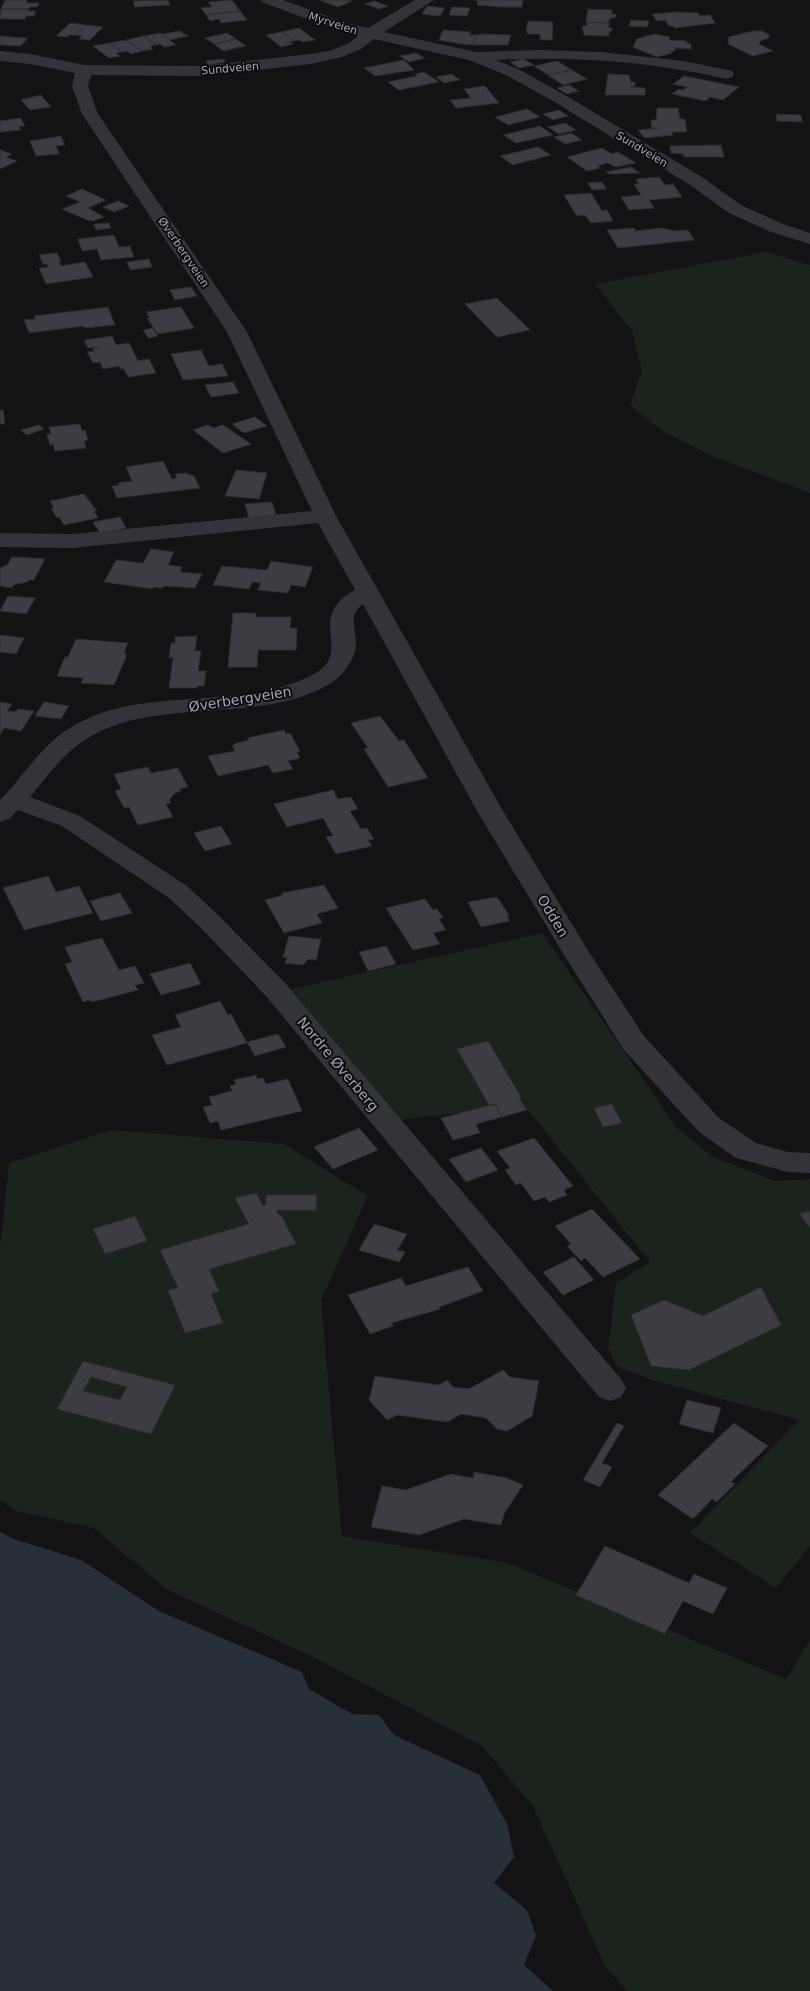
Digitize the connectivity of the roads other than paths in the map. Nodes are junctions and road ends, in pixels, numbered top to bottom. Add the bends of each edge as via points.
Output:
1 (269, 0) edge
2 (426, 0) edge
3 (370, 34) junction
4 (0, 56) edge
5 (474, 56) junction
6 (84, 70) junction
7 (726, 74) dead end
8 (810, 240) edge
9 (325, 516) junction
10 (0, 540) edge
11 (367, 592) junction
12 (8, 807) edge
13 (810, 1164) edge
14 (610, 1388) dead end

1 - 3 street, Myrveien
2 - 3 street, Sundveien
3 - 5 street, Sundveien
3 - 6 street, Sundveien via 346,51 311,59 202,71
4 - 6 street
5 - 7 street, Sundveien via 521,53 593,55 702,68
5 - 8 street, Sundveien via 559,98 735,208
6 - 9 street, Øverbergveien via 80,86 90,114 237,332
9 - 10 street via 73,541
9 - 11 street, Øverbergveien
11 - 12 street, Øverbergveien via 348,605 341,620 344,649 334,667 321,680 303,689 273,696 128,713 86,729 59,748
11 - 13 street, Odden via 490,812 634,1043 678,1093 717,1130 746,1150 788,1162
12 - 14 street, Nordre Øverberg via 72,821 178,892 209,921 276,990

